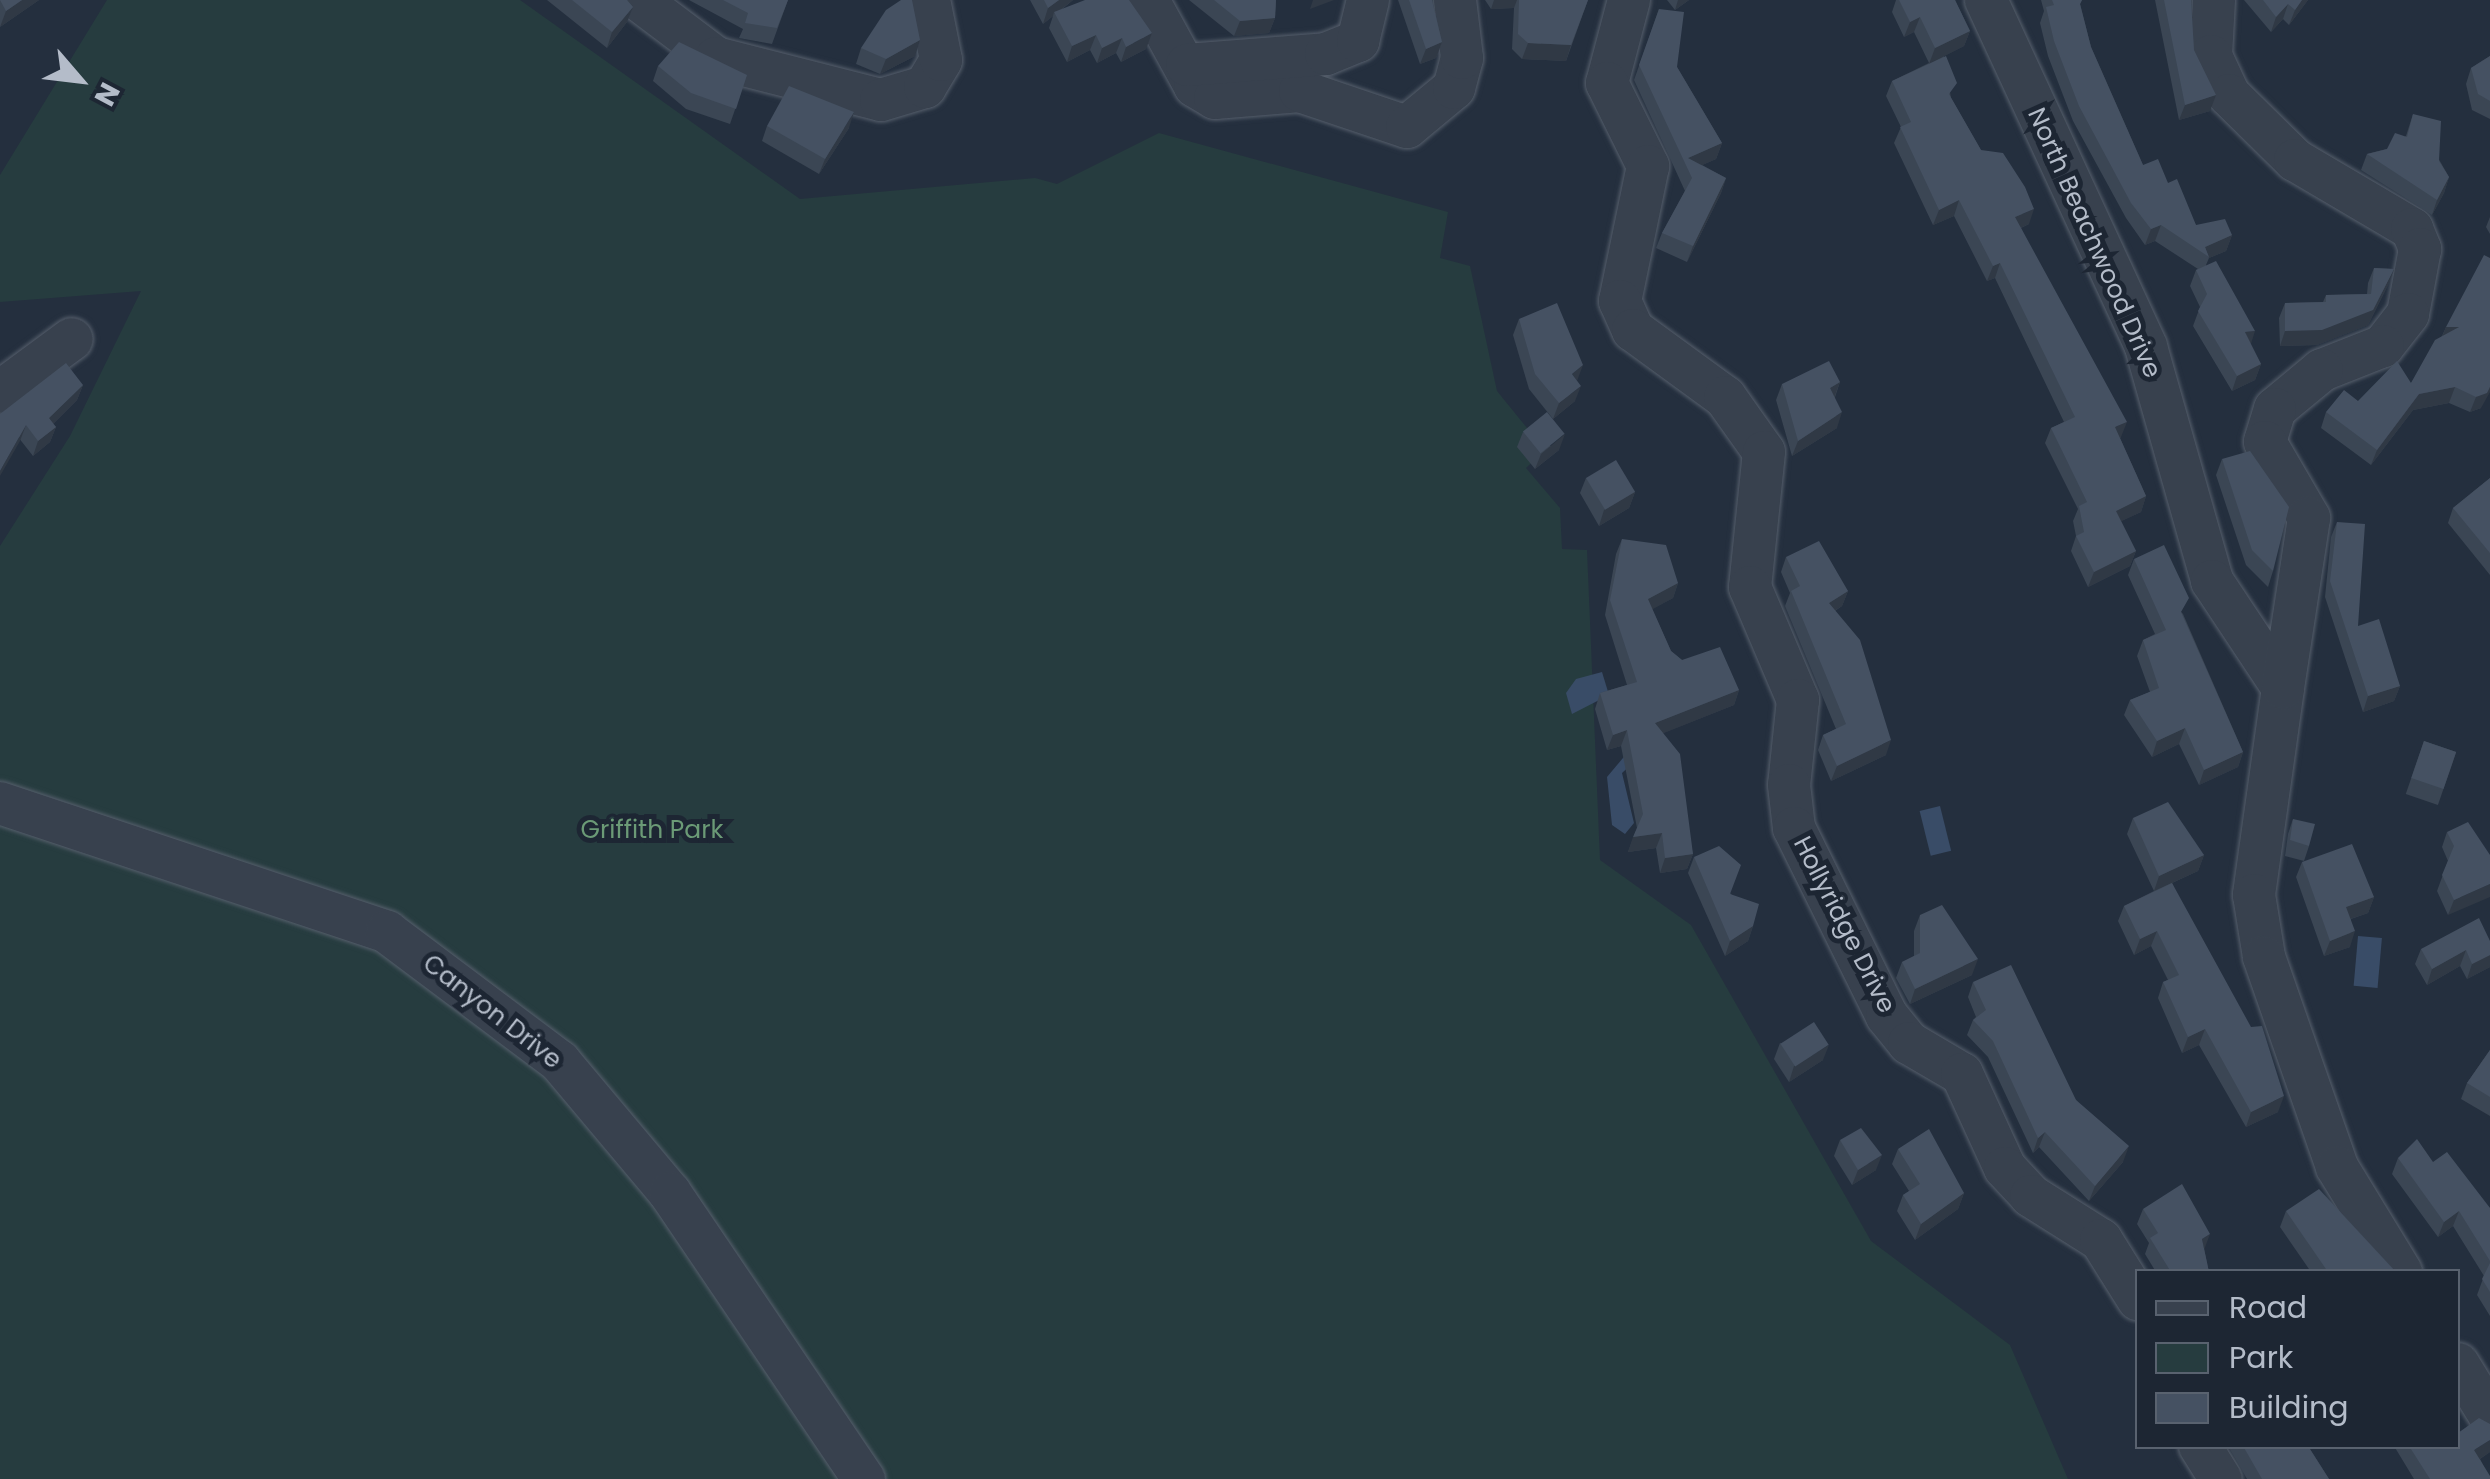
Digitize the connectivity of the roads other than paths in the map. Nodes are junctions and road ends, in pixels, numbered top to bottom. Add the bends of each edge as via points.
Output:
1 (639, 0) edge
2 (930, 0) edge
3 (1148, 0) edge
4 (1368, 0) edge
5 (1455, 0) edge
6 (1629, 0) edge
7 (1986, 0) edge
8 (2214, 0) edge
9 (1188, 66) junction
10 (72, 339) dead end
11 (0, 392) edge
12 (2283, 688) junction
13 (0, 804) edge
14 (2399, 1269) edge
15 (2135, 1294) edge
16 (2460, 1367) edge
17 (2490, 1416) edge
18 (2202, 1449) edge
19 (864, 1479) edge
20 (2221, 1479) edge

1 - 2 street via 716,58 881,100 926,87 941,60
3 - 9 street
4 - 9 street via 1358,41 1326,54
5 - 9 street via 1462,58 1454,88 1408,126 1300,91 1215,98
6 - 15 street, Hollyridge Drive via 1607,83 1648,166 1620,301 1632,330 1725,398 1764,452 1750,587 1798,700 1788,785 1794,828 1887,1016 1909,1043 1962,1074 2006,1168 2031,1196 2101,1240
7 - 12 street, North Beachwood Drive via 2146,347 2212,581
8 - 12 street via 2210,56 2229,95 2295,160 2412,229 2420,248 2408,314 2383,346 2308,378 2275,409 2265,442 2309,518
10 - 11 street
12 - 14 street via 2254,894 2264,957 2336,1167
13 - 19 street, Canyon Drive via 387,932 557,1059 670,1193
16 - 17 street
18 - 20 street

